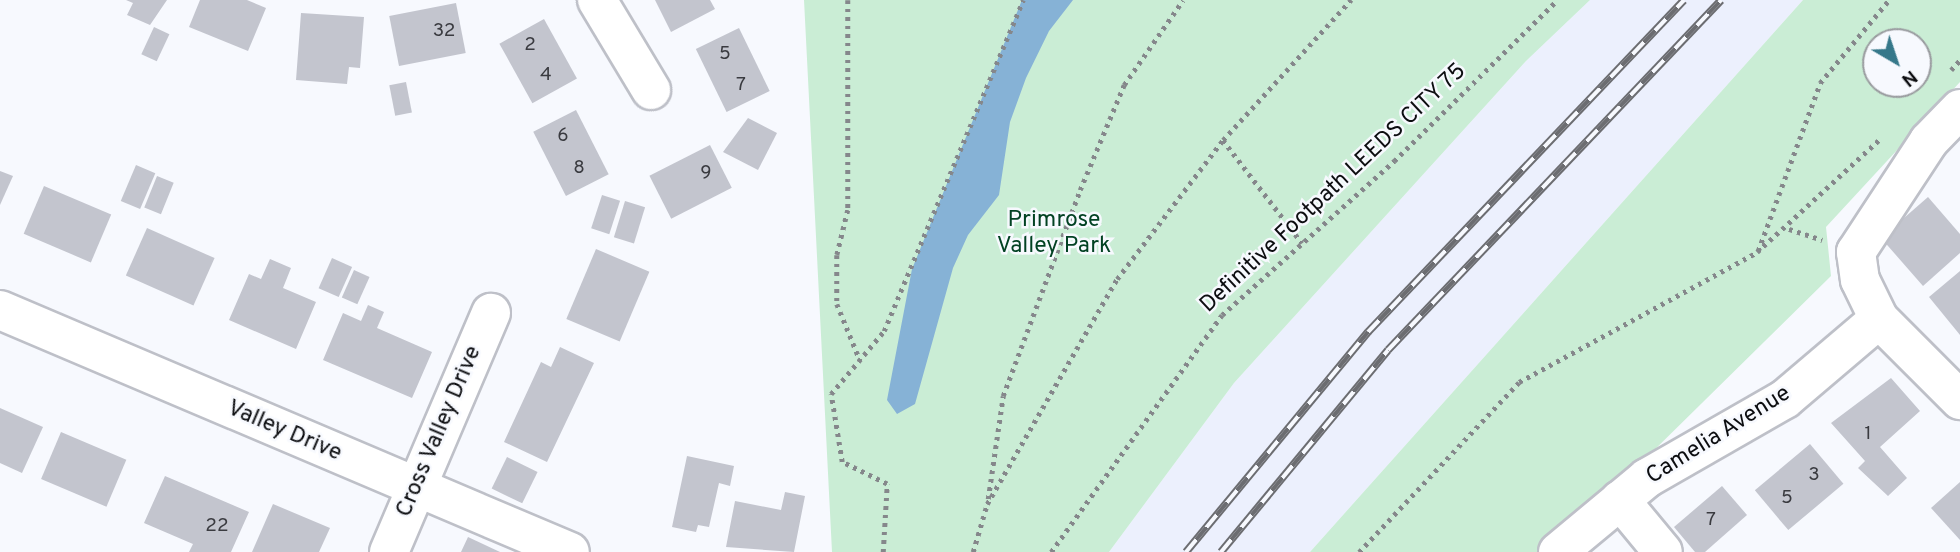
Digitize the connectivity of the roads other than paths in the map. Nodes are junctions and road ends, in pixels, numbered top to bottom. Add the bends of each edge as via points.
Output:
1 (597, 0) edge
2 (651, 90) dead end
3 (1951, 94) edge
4 (0, 310) edge
5 (491, 313) dead end
6 (1879, 319) junction
7 (1960, 400) edge
8 (414, 488) junction
9 (1620, 500) junction
10 (389, 552) edge
11 (570, 552) edge
12 (1558, 552) edge
13 (1662, 552) edge

1 - 2 street
3 - 6 street via 1929,141 1856,252 1860,280
4 - 8 street, Valley Drive
5 - 8 street, Cross Valley Drive
6 - 7 street
6 - 9 street, Camelia Avenue via 1785,399 1647,478
8 - 10 street, Cross Valley Drive
8 - 11 street, Valley Drive
9 - 12 street, Camelia Avenue
9 - 13 street

